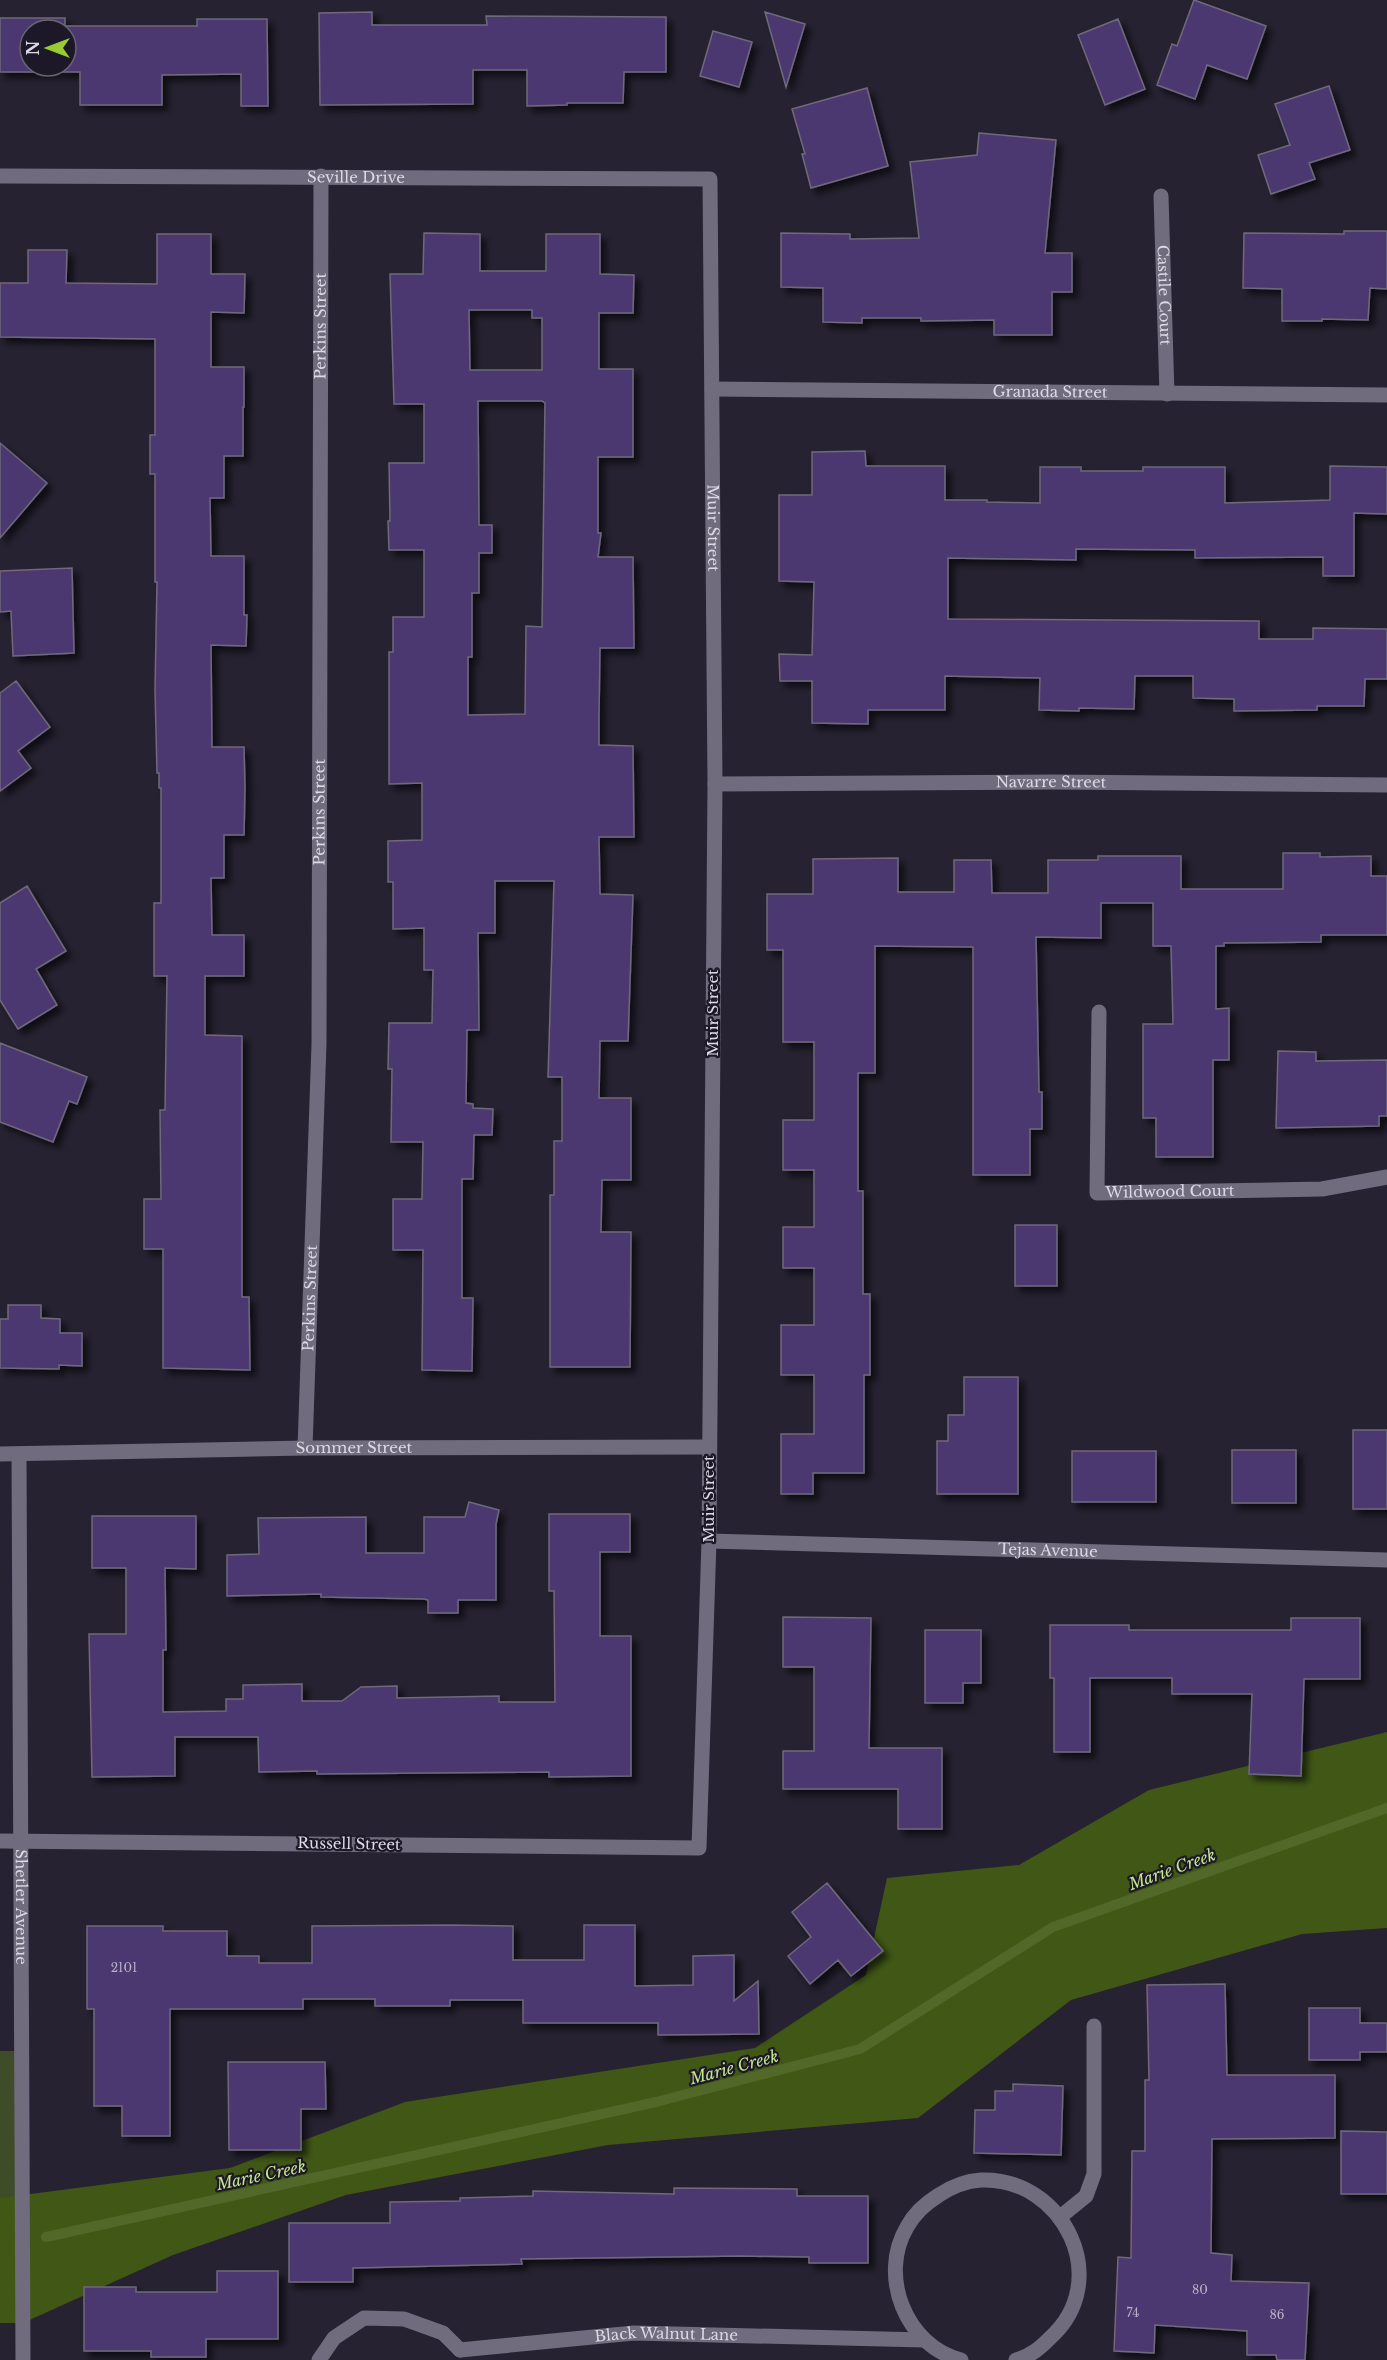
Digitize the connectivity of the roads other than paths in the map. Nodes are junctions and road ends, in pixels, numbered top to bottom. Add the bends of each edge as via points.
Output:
1 (0, 176) edge
2 (321, 176) junction
3 (710, 179) joint
4 (1161, 196) dead end
5 (712, 389) junction
6 (1167, 394) junction
7 (1387, 395) edge
8 (715, 784) junction
9 (1387, 786) edge
10 (1099, 1012) dead end
11 (1387, 1177) edge
12 (709, 1447) junction
13 (305, 1448) junction
14 (0, 1454) edge
15 (19, 1454) junction
16 (709, 1541) junction
17 (1387, 1560) edge
18 (0, 1841) edge
19 (19, 1841) junction
20 (699, 1848) joint
21 (1094, 2026) dead end
22 (1060, 2217) junction
23 (924, 2340) junction
24 (458, 2355) edge
25 (1024, 2359) edge
26 (23, 2360) edge
27 (319, 2360) edge
28 (961, 2360) edge

1 - 2 street, Seville Drive
2 - 3 street, Seville Drive
2 - 13 street, Perkins Street via 319,1044
3 - 5 street, Muir Street
4 - 6 street, Castile Court
5 - 6 street, Granada Street
5 - 8 street, Muir Street
6 - 7 street, Granada Street
8 - 9 street, Navarre Street via 1067,782
8 - 12 street, Muir Street
10 - 11 street, Wildwood Court via 1096,1193 1322,1189
12 - 13 street, Sommer Street
12 - 16 street, Muir Street
13 - 15 street, Sommer Street
14 - 15 street, Sommer Street
15 - 19 street, Shetler Avenue
16 - 17 street, Tejas Avenue
16 - 20 street, Muir Street
18 - 19 street, Russell Street
19 - 20 street, Russell Street
19 - 26 street, Shetler Avenue
21 - 22 street via 1094,2174 1086,2196
22 - 23 street via 1038,2196 1011,2183 980,2180 951,2187 925,2204 906,2228 896,2256 896,2287 906,2316
22 - 25 street via 1075,2243 1079,2274 1074,2304 1059,2330
23 - 24 street, Black Walnut Lane via 634,2333
23 - 28 street via 949,2357
24 - 27 street, Black Walnut Lane via 443,2333 404,2319 364,2318 334,2338

